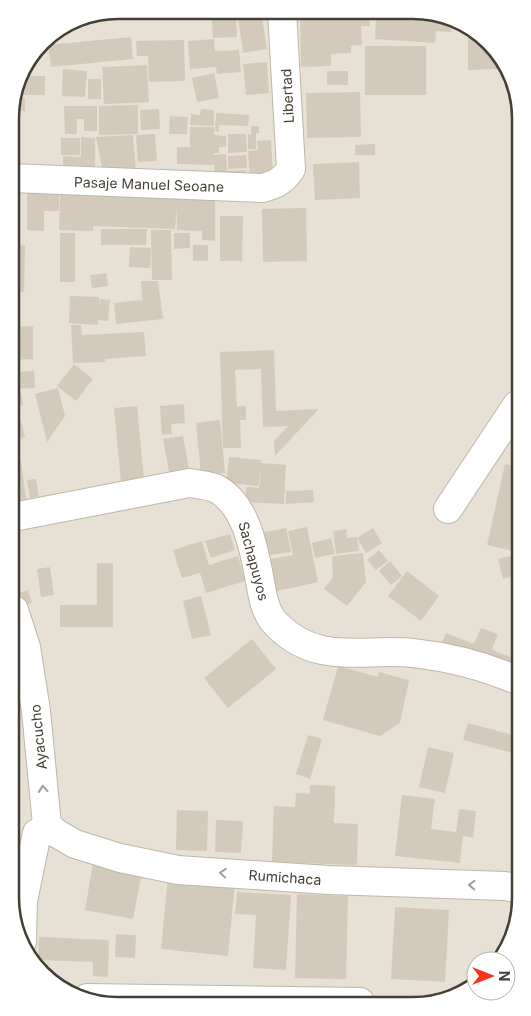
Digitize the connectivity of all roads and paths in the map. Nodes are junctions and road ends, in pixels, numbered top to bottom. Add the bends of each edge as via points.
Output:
1 (282, 19) edge
2 (19, 178) edge
3 (285, 179) joint
4 (512, 414) edge
5 (448, 509) dead end
6 (19, 517) edge
7 (19, 625) edge
8 (512, 679) edge
9 (39, 835) edge
10 (512, 887) edge
11 (22, 924) edge

1 - 3 street, Libertad via 291,169
2 - 3 street, Pasaje Manuel Seoane via 262,188
4 - 5 street
6 - 8 street, Sachapuyos via 189,483 214,488 231,499 243,517 264,602 275,624 302,645 334,653 413,653 457,661
9 -> 7 street, Ayacucho via 36,711 26,647
10 -> 9 street, Rumichaca via 178,870 120,858
9 - 11 street, Ayacucho via 23,901

